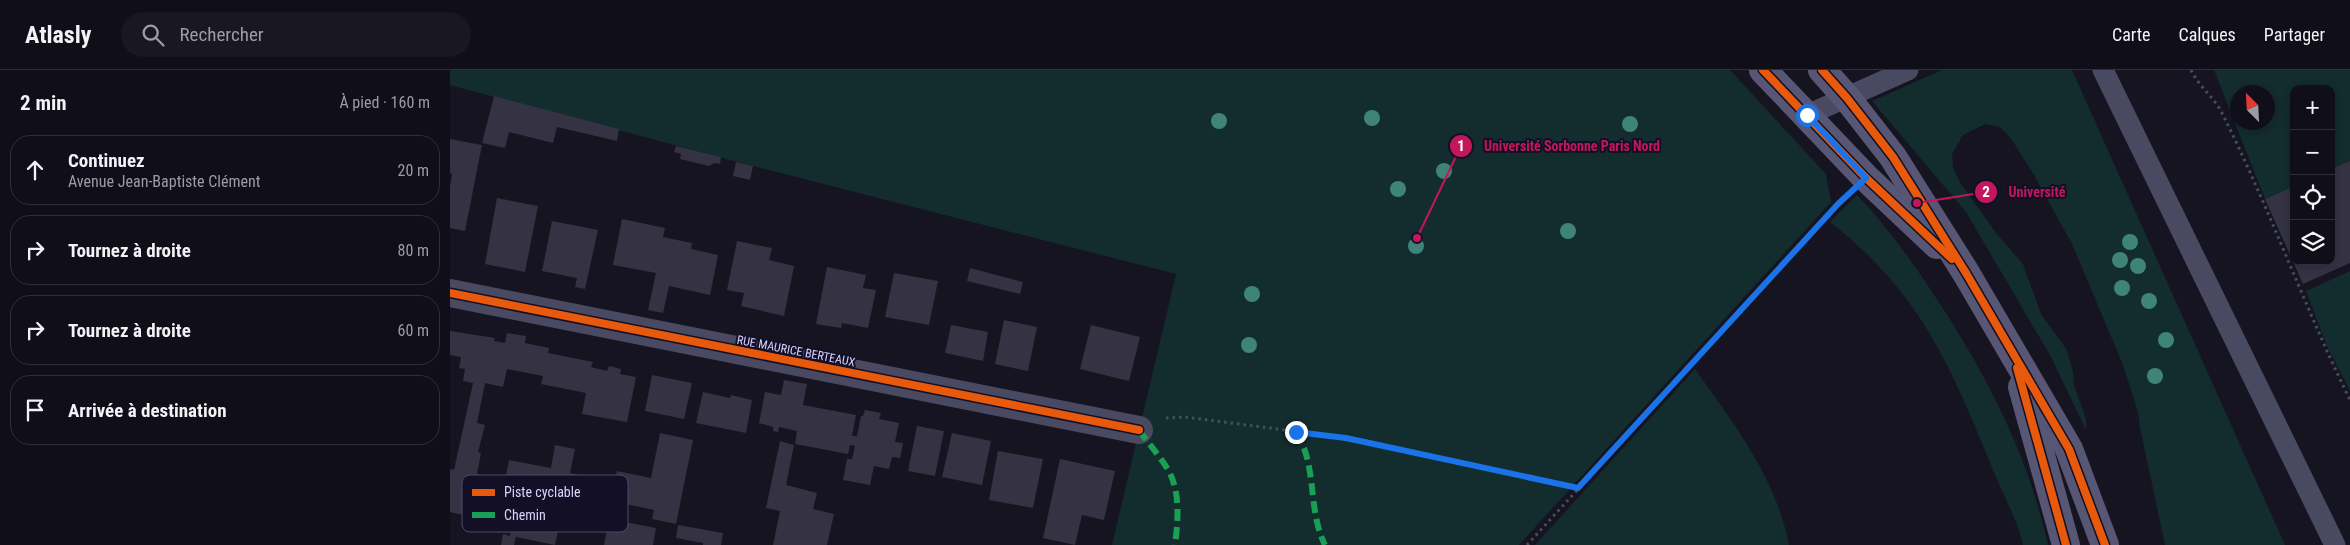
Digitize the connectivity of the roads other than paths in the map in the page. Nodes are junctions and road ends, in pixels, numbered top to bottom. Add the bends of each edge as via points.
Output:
1 (1822, 70) edge
2 (1908, 70) edge
3 (2103, 70) edge
4 (1766, 71) edge
5 (1847, 98) junction
6 (1807, 115) junction
7 (1966, 273) junction
8 (450, 294) edge
9 (2012, 352) junction
10 (1139, 430) road end
11 (2066, 545) edge
12 (2105, 545) edge
13 (2334, 545) edge

1 - 5 street
2 - 5 lane
3 - 13 lane
4 - 6 street
5 - 6 lane
5 - 7 street via 1893,157
6 - 7 street via 1866,178
7 - 9 street
8 - 10 street, RUE MAURICE BERTEAUX
9 - 11 street
9 - 12 street via 2069,449

